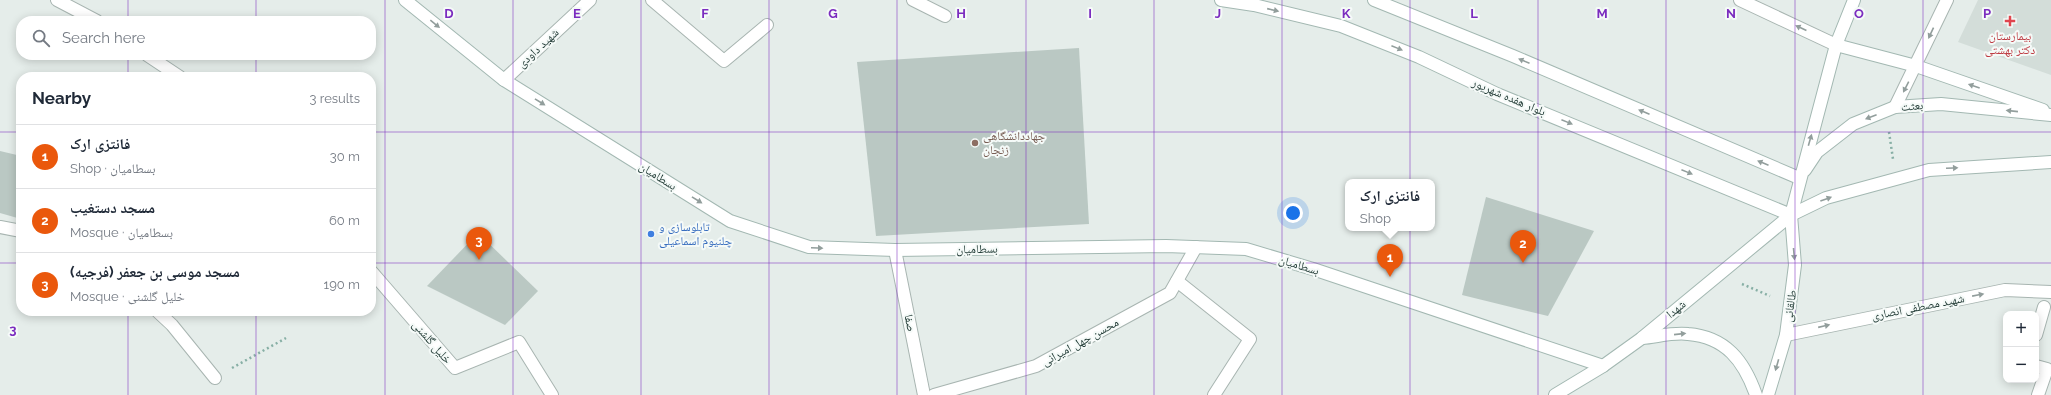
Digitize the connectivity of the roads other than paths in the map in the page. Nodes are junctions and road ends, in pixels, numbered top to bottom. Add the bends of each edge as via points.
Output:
1 (56, 0) edge
2 (405, 0) edge
3 (590, 0) edge
4 (652, 0) edge
5 (913, 0) edge
6 (1221, 0) edge
7 (1374, 0) edge
8 (1740, 0) edge
9 (1854, 0) edge
10 (1947, 0) edge
11 (87, 16) edge
12 (945, 16) dead end
13 (767, 25) dead end
14 (1836, 45) junction
15 (154, 60) edge
16 (1916, 66) junction
17 (172, 72) edge
18 (504, 80) junction
19 (1895, 107) junction
20 (2051, 114) edge
21 (2051, 162) edge
22 (1799, 178) junction
23 (1791, 215) junction
24 (0, 227) edge
25 (16, 230) edge
26 (1196, 247) junction
27 (896, 250) junction
28 (376, 277) edge
29 (1177, 280) junction
30 (2051, 292) edge
31 (2044, 306) dead end
32 (162, 316) edge
33 (2039, 324) edge
34 (1786, 335) junction
35 (1642, 338) junction
36 (1603, 366) junction
37 (2039, 367) edge
38 (215, 378) road end
39 (552, 395) edge
40 (924, 395) edge
41 (934, 395) edge
42 (1214, 395) edge
43 (1556, 395) edge
44 (1756, 395) edge
45 (1768, 395) edge
46 (2038, 395) edge

1 - 11 street
2 -> 18 street, بسطامیان
3 - 18 street, شهید داودی
4 - 13 street via 724,61
5 - 12 street
6 -> 23 street, بلوار هفده شهریور via 1254,5 1340,26
22 -> 7 street via 1514,56
14 -> 8 street, بعثت
9 - 14 street, طالقانی
10 -> 16 street
14 - 16 street, بعثت
22 -> 14 street, طالقانی
15 - 17 street
16 -> 19 street
20 -> 16 street, بعثت
18 -> 27 street, بسطامیان via 730,221 809,247
20 -> 19 street, بعثت via 1941,104
19 -> 22 street, بعثت via 1853,124 1817,152
23 -> 21 street via 1826,198 1929,170
22 - 23 street, طالقانی
23 -> 34 street, طالقانی via 1796,265
23 - 35 street, شهدا
24 - 25 street
26 - 27 street, بسطامیان
26 - 29 street, محسن چهل امیرانی
26 - 36 street, بسطامیان via 1246,249 1314,269
27 - 40 street, صفا
28 - 39 street, خلیل گلشنی via 455,368 519,342
29 - 41 street, محسن چهل امیرانی via 1170,293 1036,366
29 - 42 street via 1250,339
34 -> 30 street, شهید مصطفی انصاری via 2005,290
31 - 33 street
32 - 38 street
34 -> 45 street, طالقانی
35 - 36 street, شهدا
35 -> 44 street via 1687,334 1716,340 1737,357 1750,378
36 - 43 street, شهدا
37 - 46 street via 2047,369

